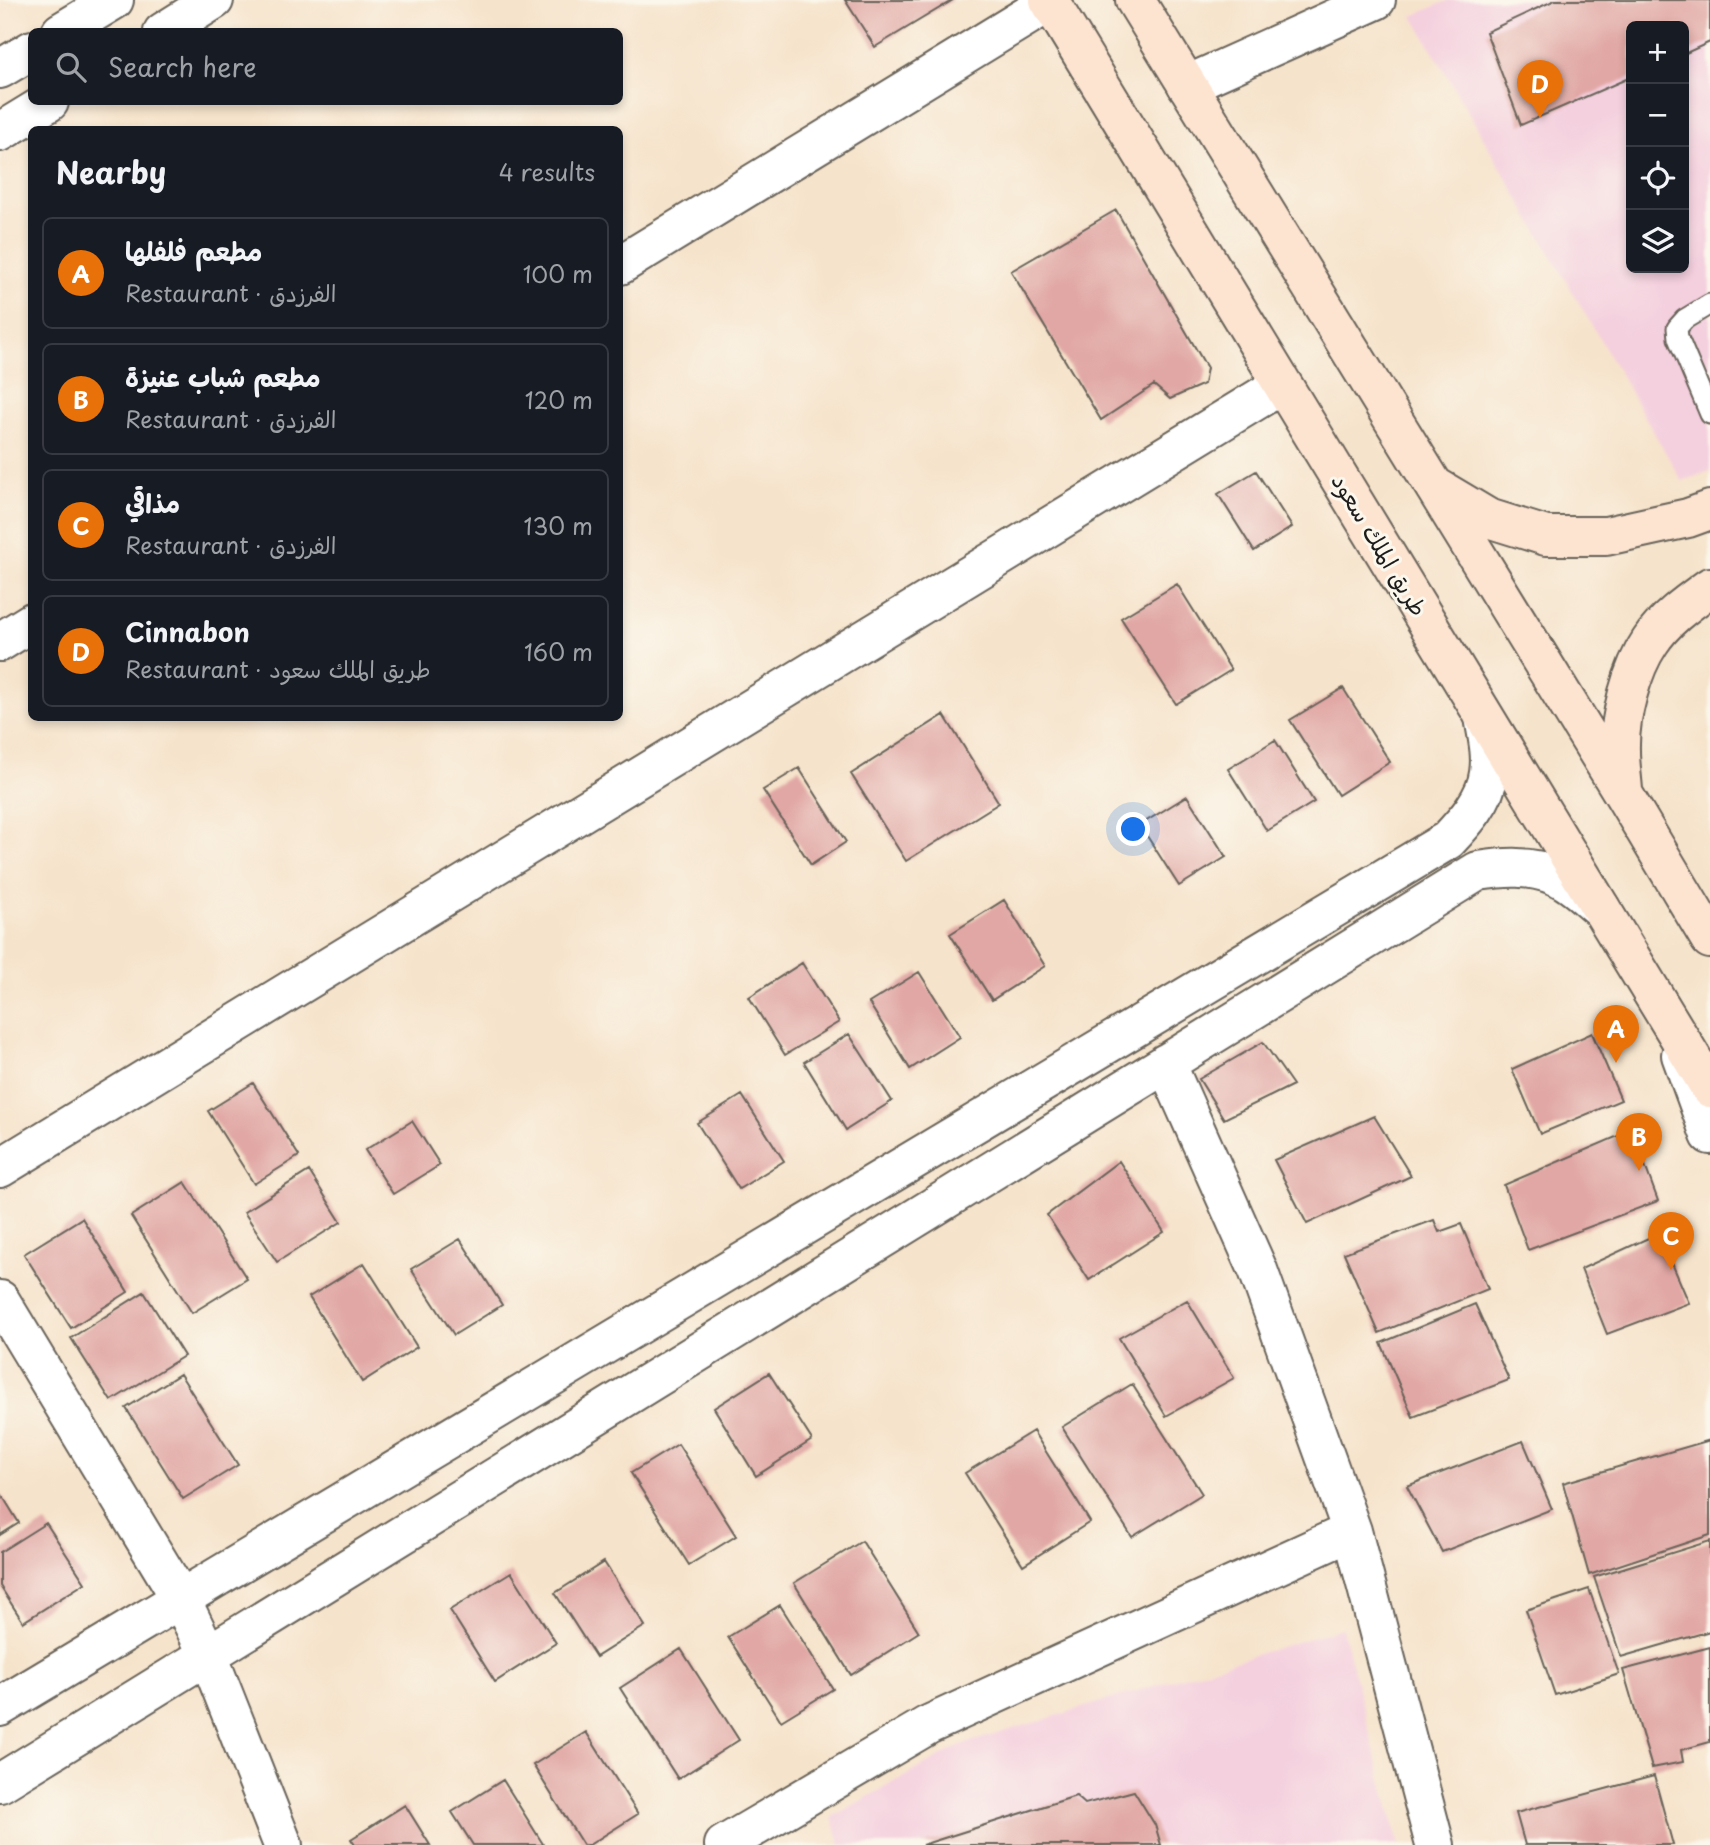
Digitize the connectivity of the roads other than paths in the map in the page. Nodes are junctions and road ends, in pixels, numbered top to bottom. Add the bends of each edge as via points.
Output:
1 (114, 0) edge
2 (214, 0) edge
3 (1135, 0) edge
4 (1376, 0) edge
5 (1050, 1) edge
6 (68, 28) edge
7 (169, 28) edge
8 (28, 52) edge
9 (0, 69) edge
10 (1187, 85) junction
11 (44, 105) edge
12 (0, 132) edge
13 (623, 263) edge
14 (1710, 304) edge
15 (1281, 384) junction
16 (1710, 414) edge
17 (1432, 485) junction
18 (1710, 510) edge
19 (1710, 587) edge
20 (28, 624) edge
21 (0, 642) edge
22 (1484, 717) junction
23 (1624, 795) junction
24 (1601, 909) junction
25 (1710, 938) edge
26 (1668, 1019) junction
27 (1166, 1063) junction
28 (1710, 1088) edge
29 (1710, 1135) edge
30 (0, 1168) edge
31 (0, 1300) edge
32 (1352, 1531) junction
33 (181, 1599) junction
34 (208, 1655) junction
35 (0, 1707) edge
36 (0, 1783) edge
37 (776, 1831) edge
38 (283, 1845) edge
39 (724, 1845) edge
40 (1436, 1845) edge

1 - 6 street
2 - 7 street
3 - 10 street
4 - 10 street
5 - 13 street
5 - 15 street, طريق الملك سعود
8 - 9 street
10 - 17 street
11 - 12 street
14 - 16 lane via 1677,328
15 - 22 street, طريق الملك سعود
15 - 30 street
17 - 18 street via 1488,518 1546,536 1606,536
17 - 23 street
19 - 23 street via 1670,618 1649,642 1634,673 1619,750
20 - 21 street
22 - 24 street, طريق الملك سعود
22 - 33 street via 1489,775 1479,800 1448,840
23 - 25 street
24 - 26 street, طريق الملك سعود
24 - 27 street via 1558,876 1506,866 1478,871
26 - 28 street, طريق الملك سعود
26 - 29 street
27 - 32 street via 1258,1270
27 - 34 street
31 - 33 street
32 - 37 street via 928,1725
32 - 40 street
33 - 34 street
33 - 35 street
34 - 36 street
34 - 38 street
37 - 39 street

